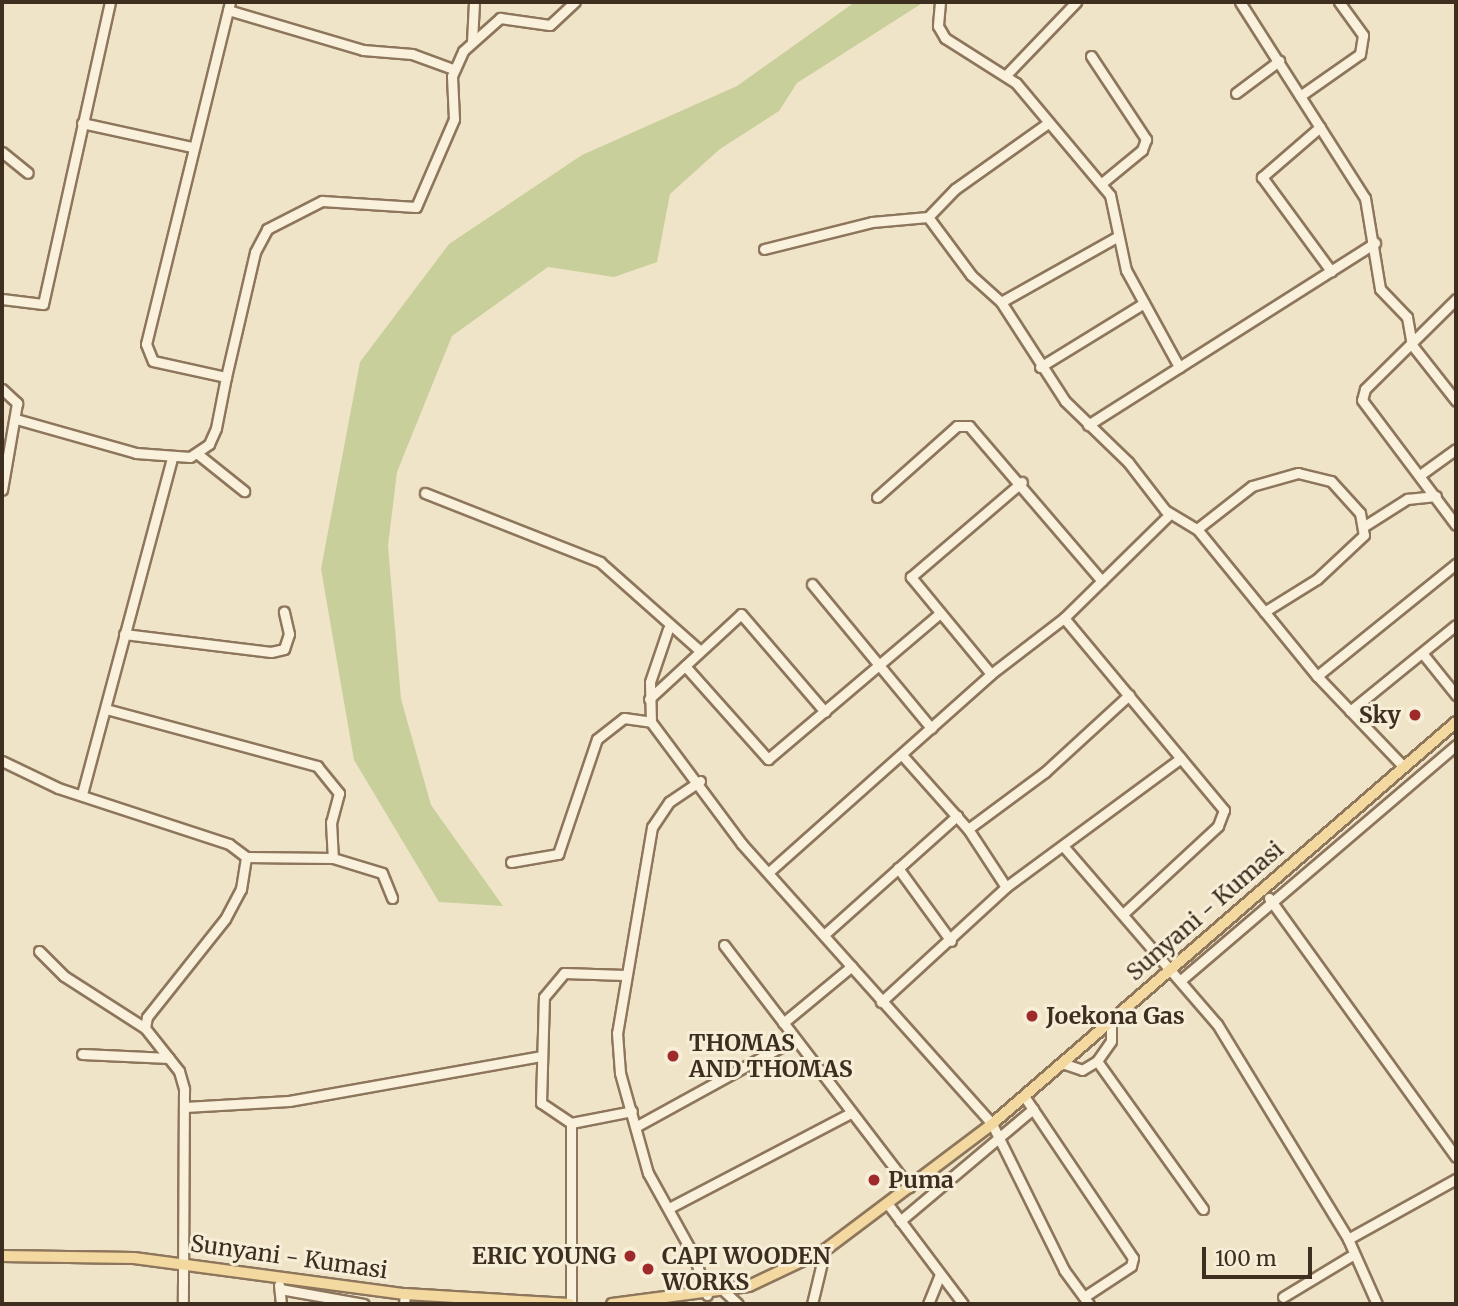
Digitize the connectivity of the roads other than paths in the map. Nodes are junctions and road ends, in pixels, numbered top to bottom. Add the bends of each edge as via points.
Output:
1 (110, 2) edge
2 (474, 2) edge
3 (575, 2) edge
4 (940, 2) edge
5 (1076, 2) edge
6 (1240, 2) edge
7 (1339, 2) edge
8 (229, 6) edge
9 (472, 42) junction
10 (1091, 57) dead end
11 (1279, 61) junction
12 (453, 69) junction
13 (1007, 74) junction
14 (1236, 93) dead end
15 (1300, 96) junction
16 (82, 123) junction
17 (1048, 123) junction
18 (1320, 127) junction
19 (192, 146) junction
20 (2, 152) edge
21 (28, 173) dead end
22 (1102, 183) junction
23 (928, 217) junction
24 (1117, 237) junction
25 (1375, 243) junction
26 (764, 249) dead end
27 (1331, 271) junction
28 (2, 299) edge
29 (1456, 299) edge
30 (1001, 302) junction
31 (1144, 303) junction
32 (1412, 345) junction
33 (1040, 367) junction
34 (1179, 367) junction
35 (226, 377) junction
36 (2, 389) edge
37 (1456, 401) edge
38 (16, 419) junction
39 (1087, 425) junction
40 (1456, 449) edge
41 (199, 455) junction
42 (172, 459) junction
43 (1420, 475) junction
44 (1022, 482) junction
45 (2, 490) edge
46 (243, 491) dead end
47 (425, 494) dead end
48 (1436, 496) junction
49 (877, 497) dead end
50 (1170, 514) junction
51 (1366, 524) junction
52 (1456, 525) edge
53 (1197, 529) junction
54 (1456, 564) edge
55 (1102, 581) junction
56 (812, 584) dead end
57 (284, 612) dead end
58 (1264, 612) junction
59 (939, 614) junction
60 (1064, 618) junction
61 (1456, 625) edge
62 (668, 629) junction
63 (124, 634) junction
64 (699, 650) junction
65 (1423, 654) junction
66 (685, 666) junction
67 (880, 667) junction
68 (991, 674) junction
69 (1317, 676) junction
70 (1129, 695) junction
71 (1456, 695) edge
72 (649, 699) junction
73 (106, 709) junction
74 (1350, 711) junction
75 (825, 712) junction
76 (651, 722) junction
77 (1456, 722) edge
78 (931, 728) junction
79 (1444, 733) junction
80 (1456, 743) edge
81 (902, 755) junction
82 (1181, 758) junction
83 (2, 761) edge
84 (1404, 767) junction
85 (700, 781) junction
86 (82, 794) junction
87 (957, 816) junction
88 (968, 829) junction
89 (1064, 847) junction
90 (246, 857) junction
91 (333, 858) junction
92 (511, 862) dead end
93 (898, 867) junction
94 (769, 871) junction
95 (1006, 887) junction
96 (1262, 888) junction
97 (392, 898) dead end
98 (1271, 902) junction
99 (1125, 912) junction
100 (826, 933) junction
101 (951, 941) junction
102 (724, 945) dead end
103 (39, 951) dead end
104 (852, 966) junction
105 (1171, 969) junction
106 (625, 975) junction
107 (1181, 980) junction
108 (881, 1002) junction
109 (1111, 1020) junction
110 (783, 1023) junction
111 (145, 1028) junction
112 (794, 1039) junction
113 (82, 1054) dead end
114 (542, 1056) junction
115 (169, 1058) junction
116 (1097, 1060) junction
117 (1062, 1063) junction
118 (1024, 1096) junction
119 (184, 1107) junction
120 (1033, 1110) junction
121 (632, 1111) junction
122 (851, 1113) junction
123 (571, 1123) junction
124 (992, 1124) junction
125 (637, 1126) junction
126 (1000, 1140) junction
127 (1456, 1157) edge
128 (1456, 1179) edge
129 (909, 1188) junction
130 (887, 1203) junction
131 (669, 1208) junction
132 (1203, 1209) dead end
133 (900, 1221) junction
134 (1348, 1239) junction
135 (825, 1250) junction
136 (2, 1256) edge
137 (1351, 1256) junction
138 (182, 1263) junction
139 (940, 1275) junction
140 (279, 1276) junction
141 (280, 1289) junction
142 (724, 1292) junction
143 (707, 1295) junction
144 (1283, 1297) dead end
145 (404, 1299) edge
146 (1086, 1301) edge
147 (184, 1304) edge
148 (281, 1304) edge
149 (366, 1304) edge
150 (374, 1304) edge
151 (571, 1304) edge
152 (612, 1304) edge
153 (738, 1304) edge
154 (812, 1304) edge
155 (928, 1304) edge
156 (963, 1304) edge
157 (1377, 1304) edge

1 - 16 street
2 - 9 street
3 - 9 street via 556,24 499,18
4 - 13 street via 937,26 945,38
5 - 13 street
6 - 11 street
7 - 15 street via 1363,36 1360,54
8 - 12 street via 363,50 412,54
8 - 19 street
9 - 12 street
10 - 22 street via 1146,139 1142,150
11 - 14 street
11 - 15 street
12 - 35 street via 454,119 416,207 315,202 280,217 260,238
13 - 17 street
15 - 18 street
16 - 19 street
16 - 28 street via 43,304
17 - 22 street
17 - 23 street via 955,189
18 - 25 street via 1364,198
18 - 27 street via 1262,177
19 - 35 street via 147,355
20 - 21 street
22 - 24 street via 1115,205
23 - 26 street via 872,222
23 - 30 street via 971,275
24 - 30 street
24 - 31 street
25 - 27 street
25 - 32 street via 1381,289 1407,317
27 - 34 street
29 - 32 street
30 - 33 street
31 - 33 street
31 - 34 street
32 - 37 street
32 - 43 street via 1365,389 1362,401
33 - 39 street
34 - 39 street
35 - 41 street via 216,428
36 - 38 street via 15,395
38 - 42 street
38 - 45 street
39 - 50 street
40 - 43 street
41 - 42 street
41 - 46 street
42 - 63 street
43 - 48 street
44 - 49 street via 980,434 957,426
44 - 55 street
44 - 59 street via 912,575
47 - 62 street via 600,562
48 - 51 street via 1407,499
48 - 52 street
50 - 53 street
50 - 55 street
51 - 53 street via 1331,481 1298,473 1252,486
51 - 58 street via 1364,535 1317,579
53 - 58 street
54 - 69 street
55 - 60 street
56 - 67 street
57 - 63 street via 289,634 284,649 271,652
58 - 69 street
59 - 67 street
59 - 68 street
60 - 68 street
60 - 70 street
61 - 65 street
62 - 64 street
62 - 72 street
63 - 73 street
64 - 66 street
64 - 75 street via 747,616
65 - 71 street
65 - 74 street
66 - 72 street
66 - 75 street via 768,759
67 - 75 street
67 - 78 street
68 - 78 street
69 - 74 street
70 - 82 street
70 - 88 street via 1045,772
72 - 76 street
73 - 86 street
73 - 91 street via 317,766 339,793 331,822
74 - 84 street
76 - 85 street
76 - 92 street via 624,718 597,739 558,855
77 - 79 main road, Sunyani - Kumasi
78 - 81 street
79 - 80 street
79 - 84 main road, Sunyani - Kumasi
80 - 98 street
81 - 87 street
81 - 94 street
82 - 89 street
82 - 99 street via 1220,802 1222,819
83 - 86 street
84 - 96 main road, Sunyani - Kumasi
85 - 94 street via 742,844
85 - 106 street via 669,802 652,827
86 - 90 street via 229,844
87 - 88 street
87 - 93 street
88 - 95 street
89 - 95 street
89 - 99 street
90 - 91 street
90 - 111 street via 242,889 226,919 154,1007
91 - 97 street via 382,873
93 - 100 street
93 - 101 street
94 - 100 street
95 - 101 street
96 - 98 street
96 - 105 main road, Sunyani - Kumasi
98 - 107 street
98 - 127 street
99 - 105 street
100 - 104 street
101 - 108 street
102 - 110 street
103 - 111 street via 64,976
104 - 108 street
104 - 110 street
105 - 107 street
105 - 109 main road, Sunyani - Kumasi
106 - 114 street via 564,973 544,997
106 - 121 street via 617,1033 620,1073
107 - 134 street via 1217,1024
108 - 124 street
109 - 116 street via 1111,1041
109 - 117 main road, Sunyani - Kumasi
110 - 112 street
111 - 115 street
112 - 122 street
112 - 125 street
113 - 115 street
114 - 119 street via 289,1101
114 - 123 street via 541,1103
115 - 119 street via 179,1071
116 - 117 street via 1082,1070
116 - 132 street
117 - 118 main road, Sunyani - Kumasi
118 - 120 street
118 - 124 main road, Sunyani - Kumasi
119 - 138 street
120 - 126 street
120 - 146 street via 1133,1258 1131,1266
121 - 123 street
121 - 125 street
122 - 129 street
122 - 131 street
123 - 151 street
124 - 126 street
124 - 129 main road, Sunyani - Kumasi
125 - 131 street via 649,1173
126 - 133 street
126 - 146 street via 1064,1270
128 - 134 street
129 - 130 main road, Sunyani - Kumasi
130 - 133 street
130 - 135 main road, Sunyani - Kumasi
131 - 143 street
133 - 139 street
134 - 137 street
135 - 142 main road, Sunyani - Kumasi via 782,1275
135 - 154 street
136 - 138 main road, Sunyani - Kumasi
137 - 144 street
137 - 157 street
138 - 140 main road, Sunyani - Kumasi
138 - 147 street
139 - 155 street
139 - 156 street
140 - 141 street
140 - 145 main road, Sunyani - Kumasi
141 - 148 street
141 - 149 street
142 - 143 main road, Sunyani - Kumasi
142 - 153 street
143 - 152 main road, Sunyani - Kumasi
145 - 151 main road, Sunyani - Kumasi
149 - 150 street

